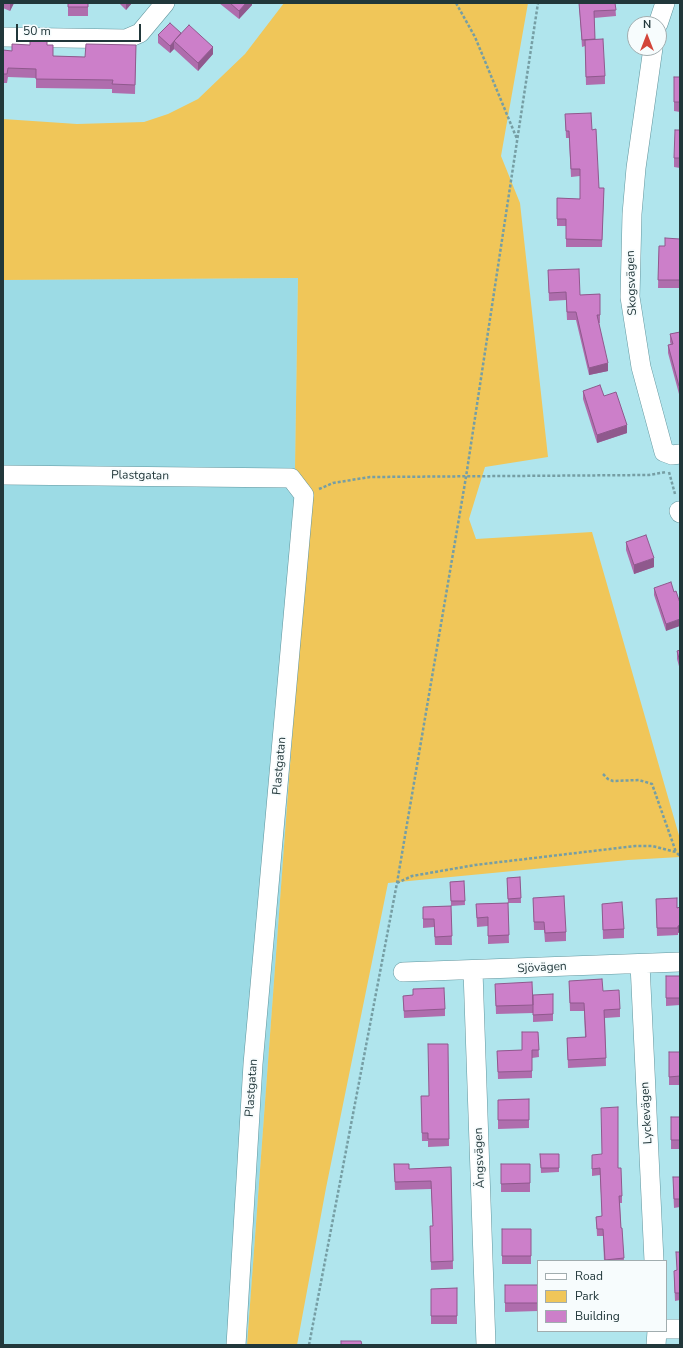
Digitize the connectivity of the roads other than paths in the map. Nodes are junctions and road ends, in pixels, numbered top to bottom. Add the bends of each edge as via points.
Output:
1 (165, 3) edge
2 (665, 3) edge
3 (661, 16) edge
4 (3, 37) edge
5 (651, 56) edge
6 (672, 453) edge
7 (3, 475) edge
8 (680, 962) edge
9 (640, 964) junction
10 (472, 971) junction
11 (403, 972) dead end
12 (654, 1260) edge
13 (667, 1329) edge
14 (680, 1329) edge
15 (657, 1332) edge
16 (236, 1345) edge
17 (486, 1345) edge
18 (656, 1345) edge

1 - 4 street via 140,33 126,39
2 - 3 street
5 - 6 street, Skogsvägen via 636,168 630,297 640,367
7 - 16 street, Plastgatan via 290,478 304,495 253,1064
8 - 9 street, Sjövägen
9 - 10 street, Sjövägen
9 - 12 street, Lyckevägen
10 - 11 street, Sjövägen
10 - 17 street, Ängsvägen
13 - 14 street
15 - 18 street

